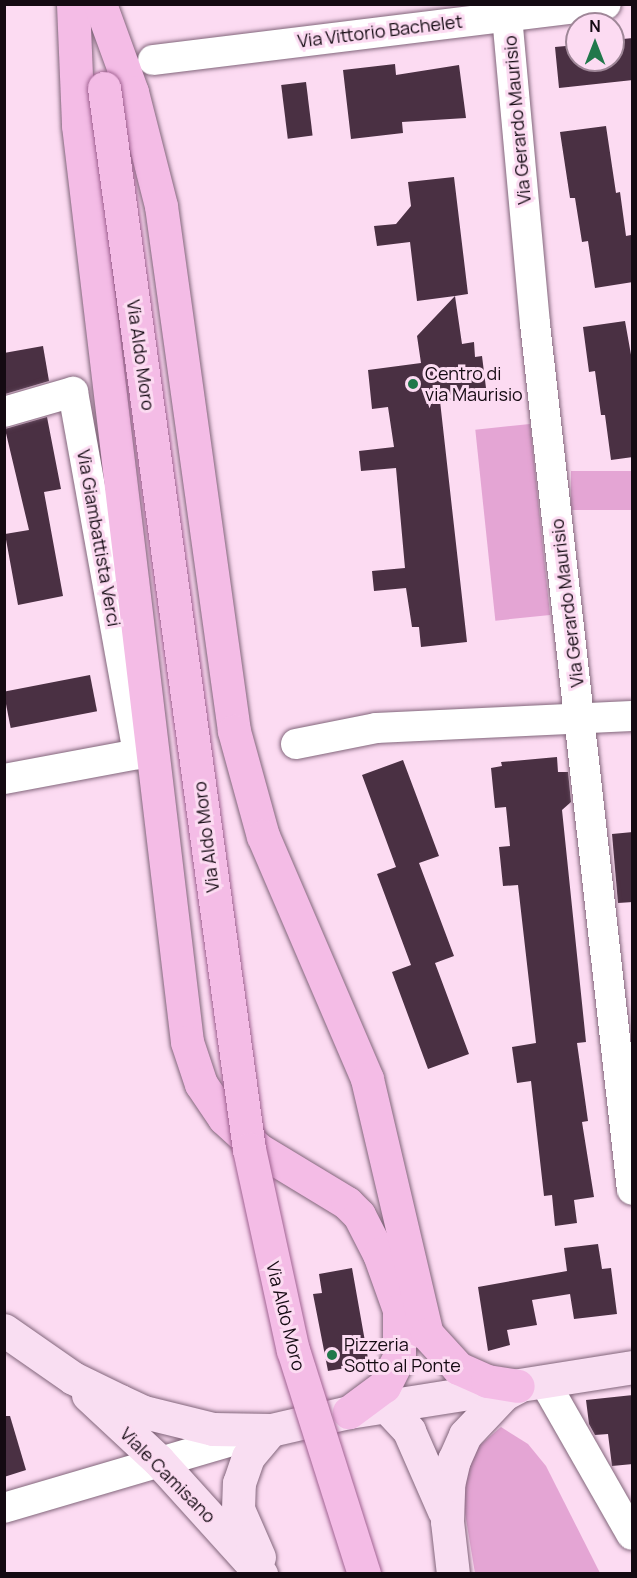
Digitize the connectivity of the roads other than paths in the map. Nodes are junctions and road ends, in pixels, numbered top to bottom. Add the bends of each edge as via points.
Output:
1 (74, 4) edge
2 (98, 4) edge
3 (606, 4) edge
4 (507, 16) junction
5 (153, 60) dead end
6 (104, 88) junction
7 (4, 412) edge
8 (633, 716) edge
9 (579, 719) junction
10 (297, 744) dead end
11 (4, 778) edge
12 (383, 1155) junction
13 (633, 1190) edge
14 (347, 1203) junction
15 (4, 1330) edge
16 (633, 1367) edge
17 (73, 1378) junction
18 (531, 1383) junction
19 (386, 1406) junction
20 (349, 1412) junction
21 (271, 1430) junction
22 (158, 1460) junction
23 (4, 1508) edge
24 (447, 1521) junction
25 (633, 1535) edge
26 (261, 1574) edge
27 (267, 1574) edge
28 (364, 1574) edge
29 (453, 1574) edge

1 - 6 main road, Via Aldo Moro
1 - 14 main road via 78,125 187,1042 210,1100 240,1135
2 - 6 main road, Via Aldo Moro
2 - 12 main road via 132,92 161,206 215,612 245,775 263,836 367,1079
3 - 4 street, Via Vittorio Bachelet
4 - 5 street, Via Vittorio Bachelet
4 - 9 street, Via Gerardo Maurisio via 535,324
6 - 28 main road, Via Aldo Moro, bridge via 249,1149 293,1350
7 - 11 street, Via Giambattista Verci via 73,392 138,754
8 - 9 street
9 - 10 street via 376,728
9 - 13 street, Via Gerardo Maurisio
12 - 14 main road via 382,1178 371,1200 359,1207
12 - 18 main road via 427,1334 458,1368 487,1381
14 - 20 main road via 359,1215 379,1254 401,1328 397,1367 373,1398
15 - 17 main road, Viale Camisano
16 - 18 main road, Viale Camisano
17 - 21 main road, Viale Camisano via 144,1412 177,1422 213,1429
17 - 22 main road, Viale Camisano
18 - 19 main road, Viale Camisano
18 - 24 main road via 504,1394 465,1435 448,1485
18 - 25 street
19 - 20 main road, Viale Camisano
19 - 24 main road via 409,1431
20 - 21 main road, Viale Camisano
21 - 22 street
21 - 27 main road, Viale Camisano via 248,1457 239,1483 238,1509
22 - 23 street
22 - 26 main road, Viale Camisano
24 - 29 main road

